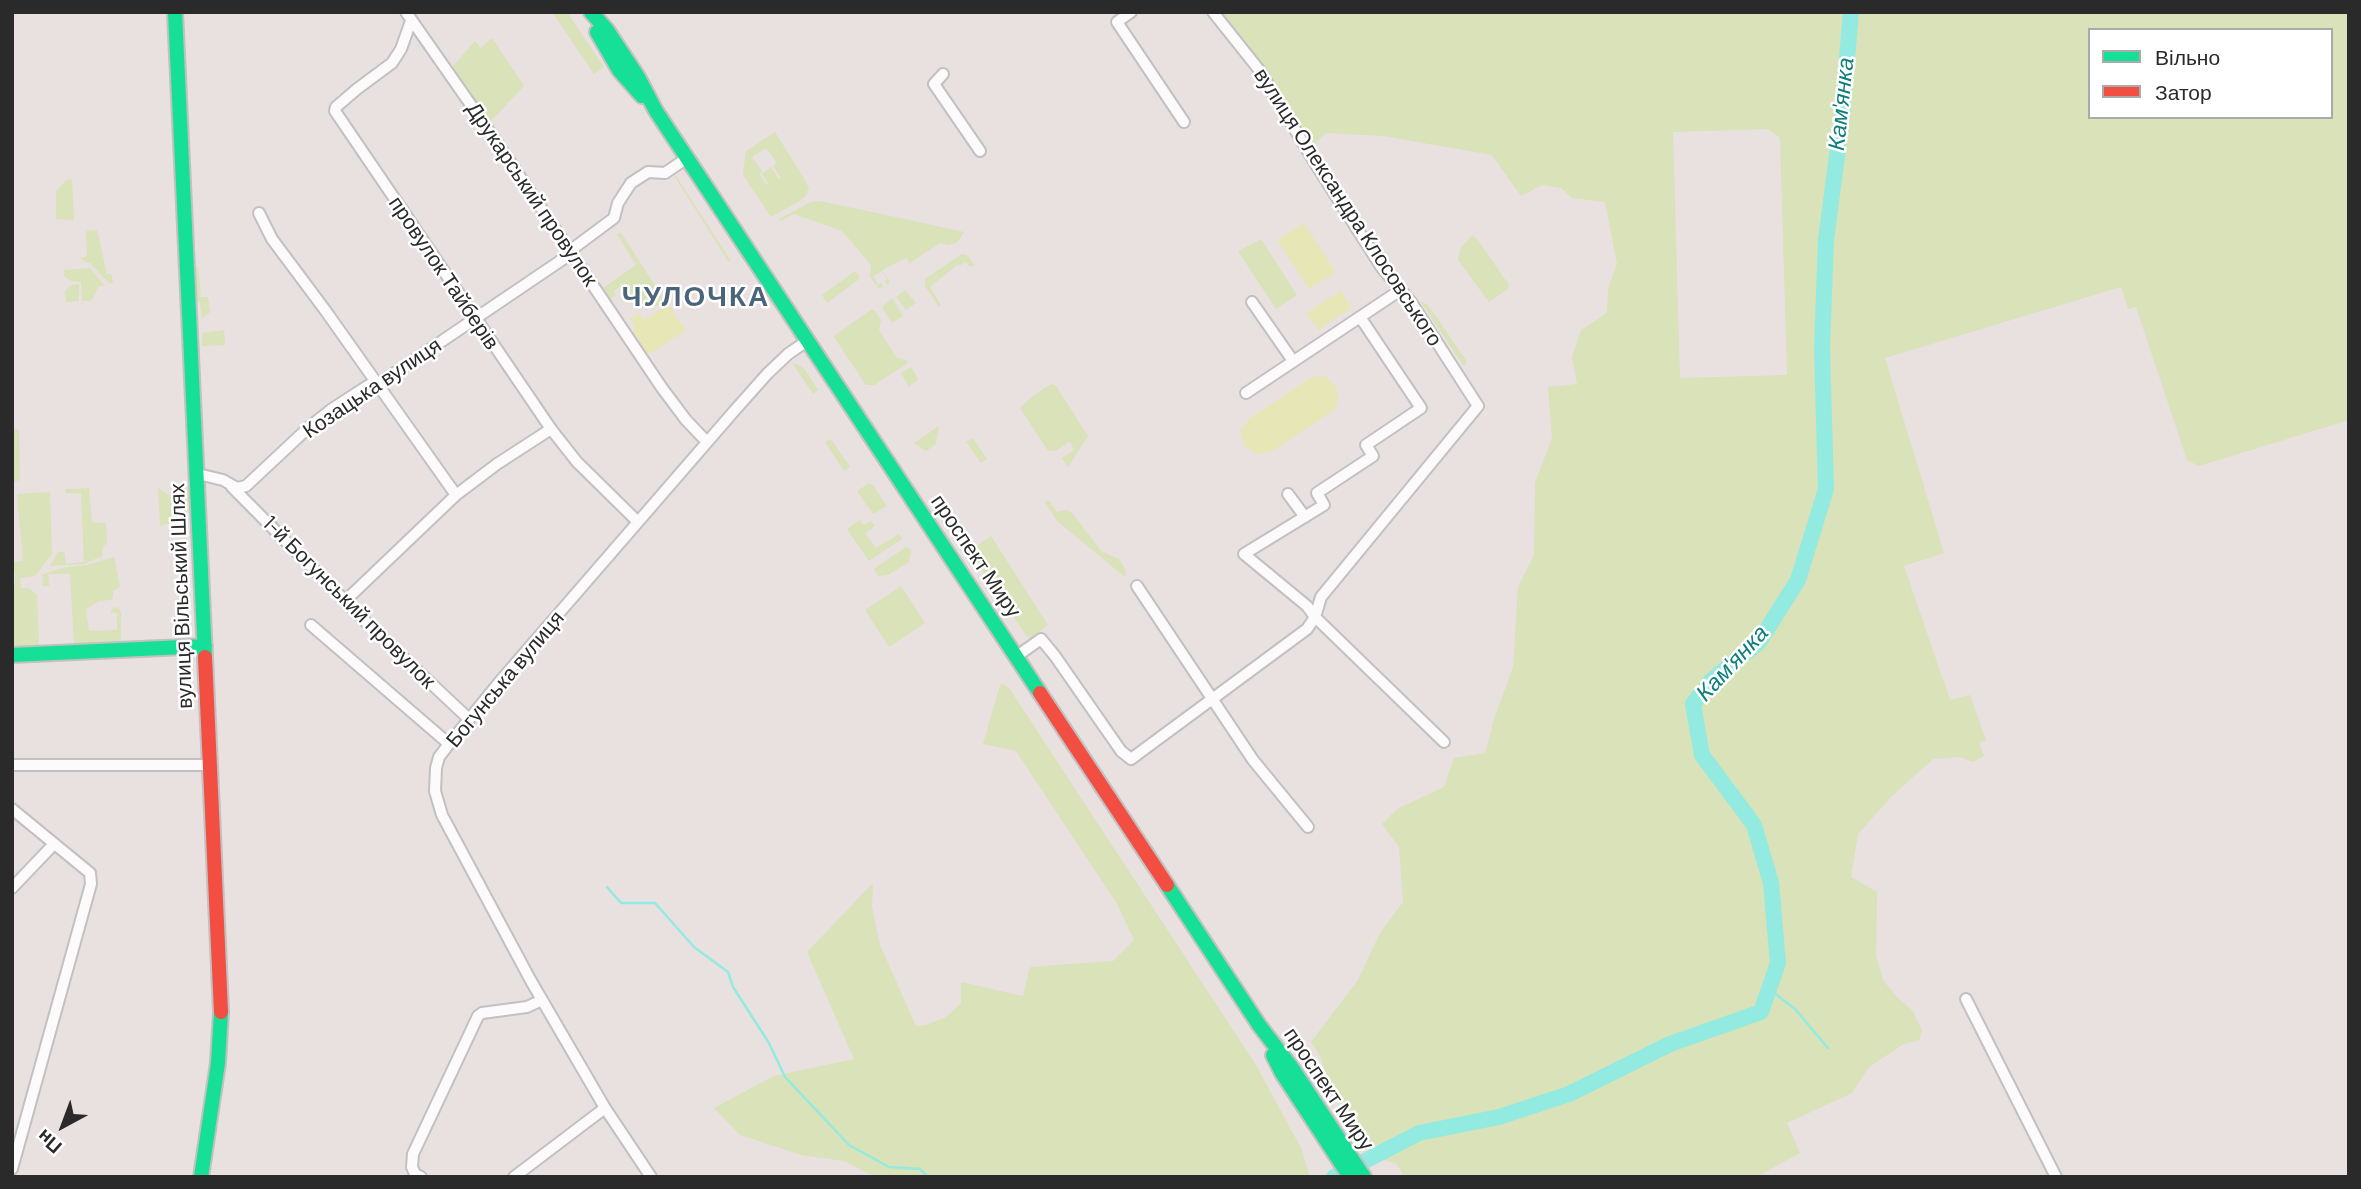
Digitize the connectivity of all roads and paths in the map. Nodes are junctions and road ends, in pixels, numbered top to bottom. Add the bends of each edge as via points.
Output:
1 (175, 12) edge
2 (589, 12) edge
3 (1131, 12) edge
4 (1213, 12) edge
5 (409, 16) edge
6 (943, 74) dead end
7 (1184, 122) dead end
8 (980, 151) dead end
9 (687, 158) junction
10 (260, 213) dead end
11 (572, 253) junction
12 (1399, 290) junction
13 (1252, 302) dead end
14 (1360, 317) junction
15 (475, 319) junction
16 (807, 341) junction
17 (1293, 361) junction
18 (377, 385) junction
19 (1246, 393) dead end
20 (551, 429) junction
21 (708, 442) junction
22 (198, 474) junction
23 (230, 485) junction
24 (1288, 494) dead end
25 (456, 495) junction
26 (1305, 517) junction
27 (638, 522) junction
28 (1138, 586) dead end
29 (346, 600) junction
30 (1315, 617) junction
31 (311, 625) dead end
32 (205, 646) junction
33 (12, 655) edge
34 (1017, 656) junction
35 (1212, 699) junction
36 (469, 719) junction
37 (1444, 742) dead end
38 (449, 744) junction
39 (12, 765) edge
40 (210, 765) junction
41 (12, 809) edge
42 (1308, 827) dead end
43 (54, 844) junction
44 (12, 888) edge
45 (1966, 999) dead end
46 (542, 1000) junction
47 (1287, 1070) junction
48 (605, 1108) junction
49 (13, 1165) edge
50 (201, 1177) edge
51 (421, 1177) edge
52 (514, 1177) edge
53 (651, 1177) edge
54 (1350, 1177) edge
55 (1364, 1177) edge
56 (2056, 1177) edge

1 - 22 main road, вулиця Вільський Шлях
2 - 9 main road, проспект Миру via 611,58 656,111
3 - 7 street via 1117,22
4 - 12 street, вулиця Олександра Клосовського via 1260,71
5 - 11 street, Друкарський провулок
5 - 15 street, провулок Тайберів via 401,49 392,63 335,111
6 - 8 street via 934,84
9 - 11 street, Козацька вулиця via 665,173 649,172 631,183 614,219
9 - 16 main road, проспект Миру
10 - 18 street via 272,239
11 - 15 street, Козацька вулиця
11 - 21 street, Друкарський провулок via 686,420
12 - 14 street
12 - 30 street, вулиця Олександра Клосовського via 1478,406 1321,597
13 - 17 street
14 - 17 street
14 - 26 street via 1421,408 1366,445 1373,456 1317,493 1324,505
15 - 18 street, Козацька вулиця
15 - 20 street, провулок Тайберів
16 - 21 street, Богунська вулиця via 768,373
16 - 34 main road, проспект Миру
17 - 19 street
18 - 23 street, Козацька вулиця via 369,385 316,421 246,486
18 - 25 street
20 - 25 street
20 - 27 street, провулок Тайберів via 577,462
21 - 27 street, Богунська вулиця
22 - 23 street
22 - 32 main road, вулиця Вільський Шлях
23 - 29 street, 1-й Богунський провулок
24 - 26 street
25 - 29 street
26 - 30 street via 1244,554
27 - 36 street, Богунська вулиця
28 - 35 street
29 - 36 street, 1-й Богунський провулок
30 - 35 street via 1307,629
30 - 37 street
31 - 38 street
32 - 33 main road
32 - 40 main road, вулиця Вільський Шлях
34 - 35 street via 1041,639 1131,759
34 - 47 main road, проспект Миру
35 - 42 street via 1253,760
36 - 38 street, Богунська вулиця
38 - 46 street, Богунська вулиця via 436,768 437,802
39 - 40 street
40 - 50 main road, вулиця Вільський Шлях via 222,1014
41 - 43 street
43 - 44 street
43 - 49 street via 90,873 91,884
45 - 56 street
46 - 48 street, Богунська вулиця
46 - 51 street via 478,1016 413,1154 412,1167
47 - 54 main road, проспект Миру
47 - 55 main road, проспект Миру
48 - 52 street
48 - 53 street, Богунська вулиця

